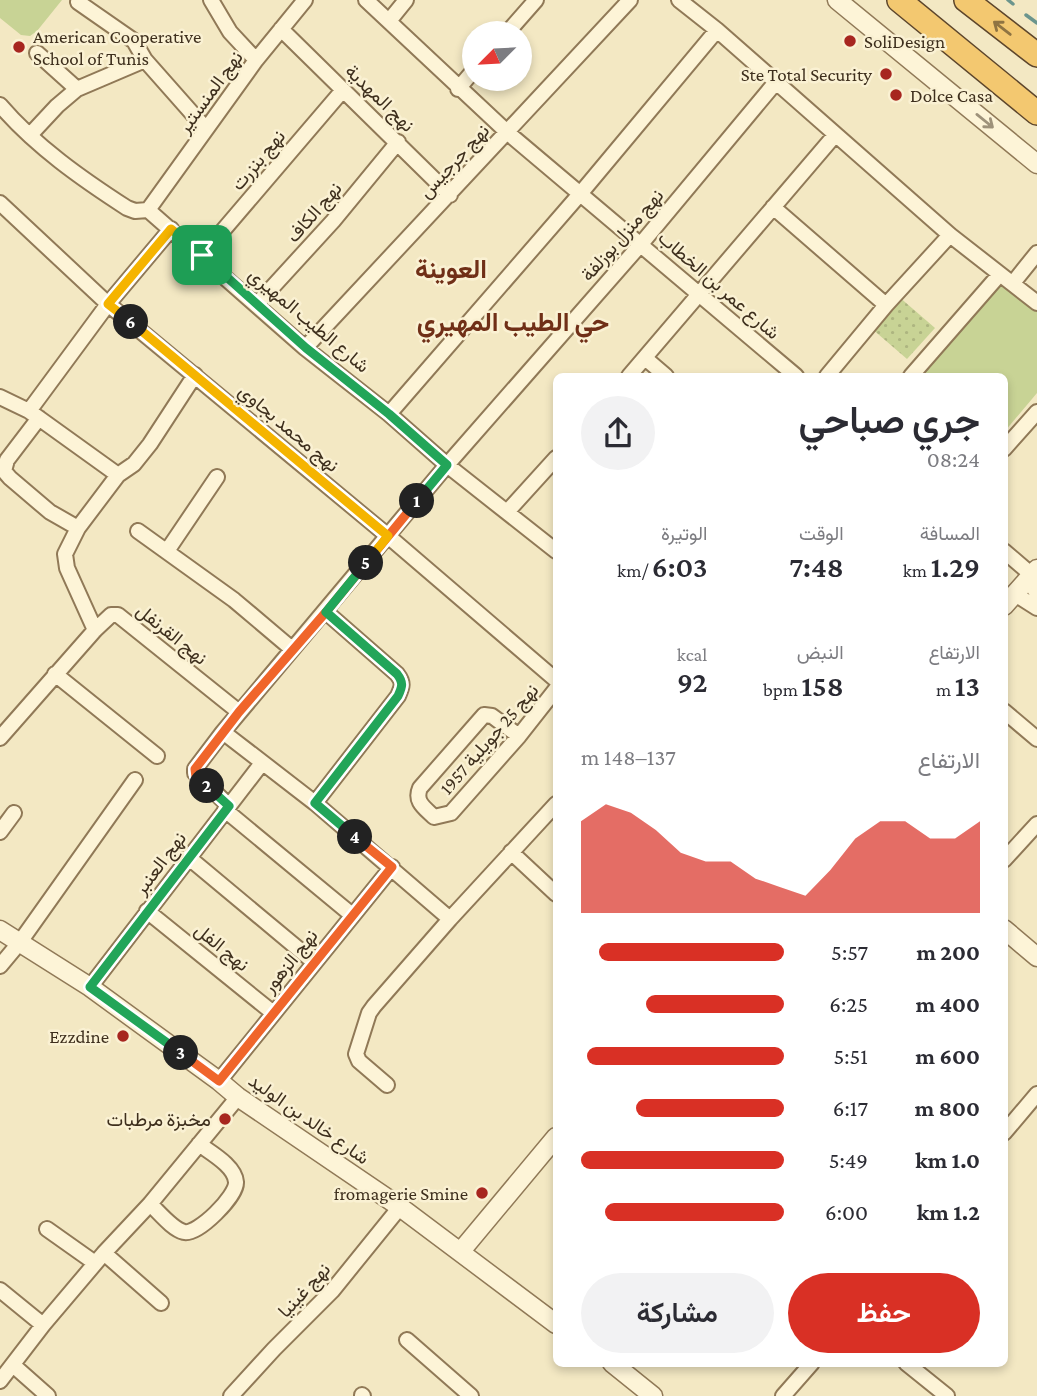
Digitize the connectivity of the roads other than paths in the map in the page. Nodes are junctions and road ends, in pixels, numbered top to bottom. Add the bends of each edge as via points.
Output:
1 (211, 0) edge
2 (305, 0) edge
3 (366, 0) edge
4 (406, 0) edge
5 (536, 0) edge
6 (630, 0) edge
7 (680, 0) edge
8 (837, 0) edge
9 (899, 0) edge
10 (966, 0) edge
11 (78, 2) dead end
12 (389, 21) junction
13 (518, 21) edge
14 (281, 29) junction
15 (718, 30) junction
16 (37, 53) dead end
17 (1037, 55) edge
18 (145, 60) junction
19 (256, 60) junction
20 (776, 82) junction
21 (462, 84) edge
22 (77, 89) junction
23 (458, 89) junction
24 (343, 90) junction
25 (0, 105) edge
26 (1037, 113) edge
27 (206, 129) junction
28 (508, 132) junction
29 (30, 135) junction
30 (835, 135) junction
31 (398, 142) junction
32 (1037, 164) edge
33 (580, 194) junction
34 (450, 195) junction
35 (0, 203) edge
36 (773, 207) junction
37 (148, 209) junction
38 (171, 229) junction
39 (950, 235) junction
40 (641, 244) junction
41 (1037, 253) edge
42 (202, 255) junction
43 (1000, 274) junction
44 (1013, 283) junction
45 (700, 295) junction
46 (1037, 303) edge
47 (108, 304) junction
48 (257, 304) junction
49 (886, 305) junction
50 (306, 348) junction
51 (645, 358) junction
52 (632, 373) edge
53 (662, 373) edge
54 (792, 373) edge
55 (829, 373) edge
56 (914, 373) edge
57 (195, 375) junction
58 (0, 397) edge
59 (1037, 412) edge
60 (34, 414) junction
61 (389, 414) junction
62 (1008, 445) edge
63 (553, 461) edge
64 (447, 465) junction
65 (118, 475) junction
66 (217, 477) dead end
67 (507, 512) junction
68 (78, 528) junction
69 (138, 531) dead end
70 (388, 536) junction
71 (553, 549) edge
72 (166, 551) junction
73 (1008, 555) edge
74 (1034, 579) edge
75 (1010, 600) edge
76 (1037, 608) edge
77 (326, 612) junction
78 (94, 630) junction
79 (292, 649) junction
80 (55, 674) junction
81 (553, 677) edge
82 (553, 694) edge
83 (239, 712) junction
84 (1008, 714) edge
85 (223, 732) junction
86 (519, 736) junction
87 (0, 738) edge
88 (1037, 739) edge
89 (157, 757) dead end
90 (262, 763) junction
91 (135, 780) dead end
92 (315, 803) junction
93 (553, 807) edge
94 (227, 808) junction
95 (14, 813) dead end
96 (1037, 824) edge
97 (0, 832) edge
98 (511, 852) junction
99 (1008, 856) edge
100 (188, 857) junction
101 (392, 867) junction
102 (553, 891) edge
103 (147, 911) junction
104 (352, 915) junction
105 (450, 919) junction
106 (0, 930) edge
107 (1008, 932) edge
108 (20, 942) junction
109 (1037, 957) edge
110 (314, 962) junction
111 (0, 966) edge
112 (90, 987) junction
113 (272, 1012) junction
114 (219, 1081) junction
115 (387, 1085) dead end
116 (1037, 1094) edge
117 (238, 1097) junction
118 (1008, 1128) edge
119 (553, 1141) edge
120 (199, 1144) junction
121 (150, 1204) junction
122 (400, 1207) junction
123 (47, 1228) dead end
124 (461, 1251) junction
125 (99, 1258) junction
126 (0, 1290) edge
127 (161, 1303) dead end
128 (553, 1322) edge
129 (43, 1325) junction
130 (407, 1340) dead end
131 (13, 1365) junction
132 (617, 1367) edge
133 (808, 1367) edge
134 (911, 1367) edge
135 (0, 1381) edge
136 (48, 1396) edge
137 (231, 1396) edge
138 (471, 1396) edge
139 (653, 1396) edge
140 (783, 1396) edge
141 (947, 1396) edge

1 - 19 street via 225,26
2 - 14 street, نهج المنستير
3 - 12 street, شارع عمر بن الخطاب
4 - 12 street
5 - 13 street
6 - 28 street, نهج جرجيس
7 - 15 street
8 -> 32 street
9 - 26 highway
17 -> 10 highway
11 - 18 street via 134,41
12 - 23 street, شارع عمر بن الخطاب
14 - 19 street, نهج المنستير
14 - 24 street, نهج المهدية
15 - 20 street
15 - 33 street
16 - 22 street
18 - 22 street
18 - 27 street
19 - 27 street, نهج المنستير
20 - 30 street
20 - 40 street, نهج منزل بوزلفة
21 - 23 street
22 - 29 street
23 - 28 street, شارع عمر بن الخطاب
24 - 31 street, نهج المهدية
24 - 42 street, نهج بنزرت
25 - 29 street, شارع الطيب المهيري
27 - 37 street, نهج المنستير
28 - 33 street, شارع عمر بن الخطاب
28 - 34 street, نهج جرجيس
29 - 37 street, شارع الطيب المهيري via 127,208
30 - 36 street
30 - 39 street
31 - 34 street, نهج المهدية
31 - 48 street, نهج الكاف
33 - 40 street, شارع عمر بن الخطاب
33 - 61 street
34 - 50 street, نهج جرجيس
35 - 47 street, نهج محمد بجاوي
36 - 45 street
36 - 49 street
37 - 38 street, شارع الطيب المهيري
38 - 42 street, شارع الطيب المهيري
38 - 47 street
39 - 43 street
39 - 49 street
40 - 45 street, شارع عمر بن الخطاب
40 - 64 street, نهج منزل بوزلفة
41 - 44 street
42 - 48 street, شارع الطيب المهيري
43 - 44 street
43 - 56 street
44 - 46 street
45 - 51 street
45 - 54 street, شارع عمر بن الخطاب
47 - 57 street, نهج محمد بجاوي
47 - 60 street
48 - 50 street, شارع الطيب المهيري
49 - 55 street
50 - 61 street, شارع الطيب المهيري
51 - 52 street
51 - 53 street
57 - 65 street via 150,444
57 - 70 street, نهج محمد بجاوي
58 - 60 street
59 - 62 street
60 - 65 street
60 - 68 street via 4,471 50,512
61 - 64 street, شارع الطيب المهيري
63 - 67 street
64 - 67 street, شارع الطيب المهيري
64 - 70 street, نهج منزل بوزلفة
65 - 68 street
66 - 72 street
67 - 71 street, شارع الطيب المهيري
68 - 78 street via 65,562
69 - 72 street
70 - 77 street, نهج منزل بوزلفة
70 - 81 street, نهج محمد بجاوي
72 - 79 street
73 - 74 street
74 - 75 street
75 - 76 street
77 - 79 street, نهج منزل بوزلفة
77 - 92 street via 397,674 402,687
78 - 80 street, نهج القرنفل
78 - 83 street, نهج القرنفل via 107,617 118,615
79 - 83 street, نهج منزل بوزلفة
80 - 87 street, نهج القرنفل
80 - 89 street
82 - 86 street, نهج 25 جويلية 1957
83 - 85 street, نهج منزل بوزلفة
84 - 88 street
85 - 90 street
85 - 94 street, نهج منزل بوزلفة via 195,773
86 - 86 street, نهج 25 جويلية 1957 via 492,716 481,718 418,793 420,804 434,817 451,813
90 - 92 street
90 - 94 street, نهج العنبر
91 - 108 street
92 - 101 street
93 - 98 street
94 - 100 street, نهج العنبر
94 - 104 street
95 - 97 street
96 - 99 street
98 - 102 street
98 - 105 street
100 - 103 street, نهج العنبر
100 - 110 street
101 - 104 street, نهج الزهور
101 - 105 street
103 - 112 street, نهج العنبر
103 - 113 street, نهج الفل
104 - 110 street, نهج الزهور
105 - 115 street via 374,1006 356,1045 359,1061
106 - 108 street, شارع خالد بن الوليد
107 - 109 street
108 - 111 street
108 - 112 street, شارع خالد بن الوليد
110 - 113 street, نهج الزهور
112 - 114 street, شارع خالد بن الوليد
113 - 114 street, نهج الزهور
114 - 117 street, شارع خالد بن الوليد
116 - 118 street
117 - 120 street
117 - 122 street, شارع خالد بن الوليد
119 - 124 street
120 - 121 street
120 - 121 street via 232,1172 233,1193 206,1223 186,1233
121 - 125 street
122 - 124 street, شارع خالد بن الوليد
122 - 137 street, نهج غينيا via 332,1291
123 - 125 street
124 - 128 street, شارع خالد بن الوليد
125 - 127 street
125 - 129 street
126 - 129 street
129 - 131 street
130 - 138 street
131 - 135 street
131 - 136 street
132 - 139 street
133 - 140 street
134 - 141 street

